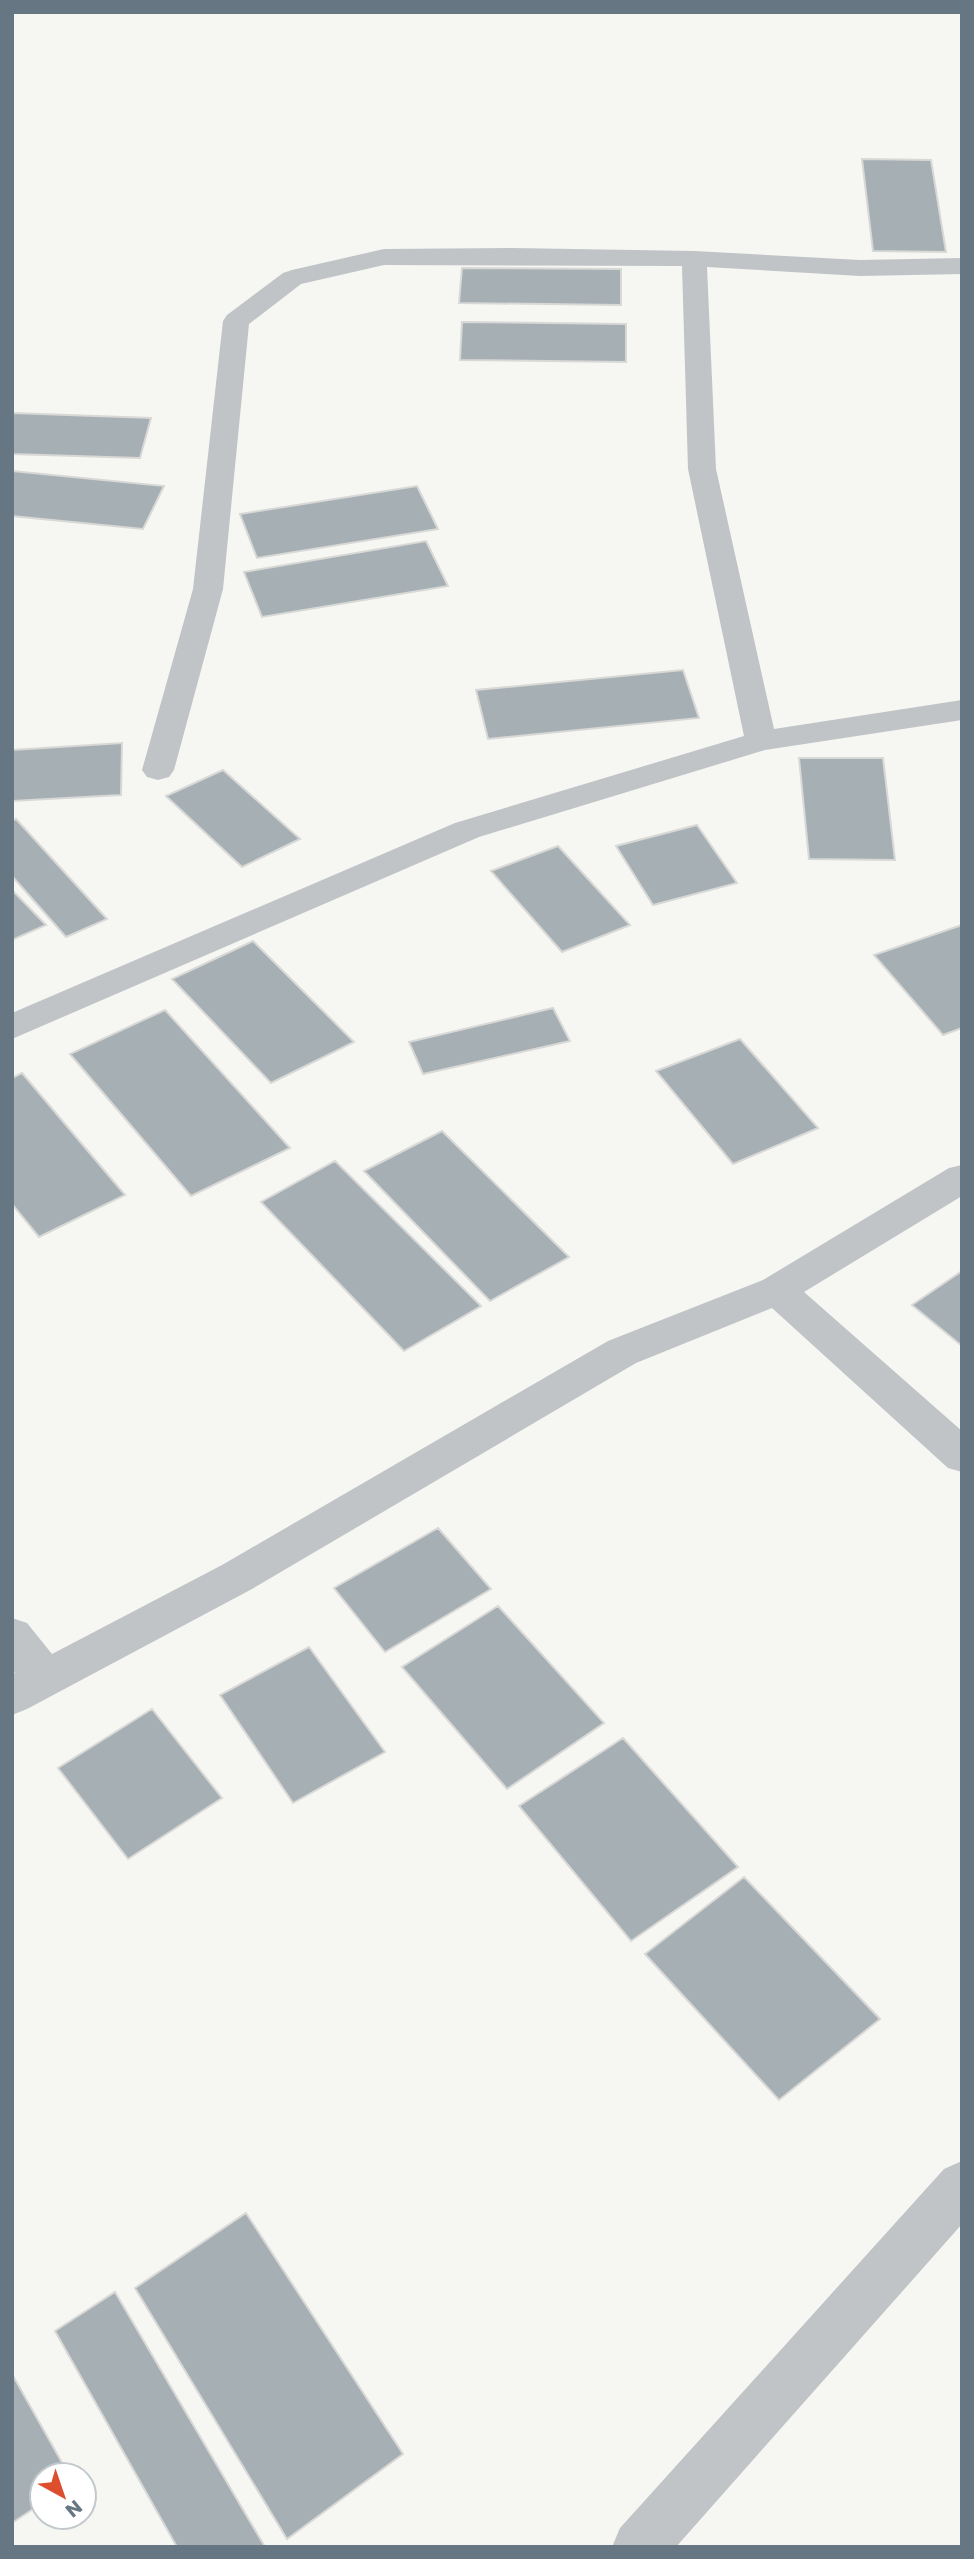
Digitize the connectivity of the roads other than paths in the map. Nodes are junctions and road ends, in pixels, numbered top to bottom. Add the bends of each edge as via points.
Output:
1 (694, 259) junction
2 (962, 266) edge
3 (962, 710) edge
4 (761, 741) junction
5 (158, 770) dead end
6 (12, 1027) edge
7 (962, 1178) edge
8 (777, 1290) junction
9 (962, 1455) edge
10 (12, 1636) edge
11 (29, 1687) edge
12 (962, 2186) edge
13 (639, 2547) edge

1 - 2 street via 860,268
1 - 4 street via 702,469
1 - 5 street via 384,257 292,278 236,321 208,589
3 - 4 street
4 - 6 street via 467,831
7 - 8 street
8 - 9 street
8 - 11 street via 622,1352 237,1577
10 - 11 street
12 - 13 street

